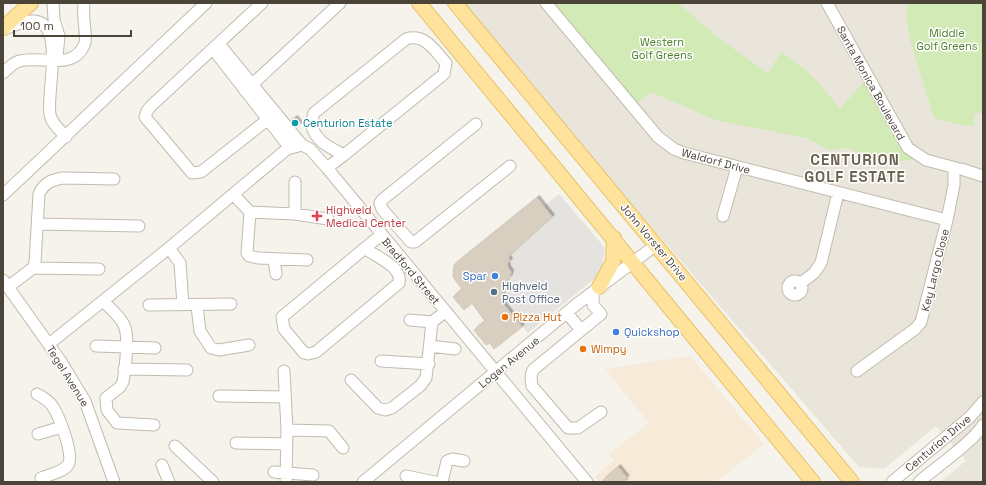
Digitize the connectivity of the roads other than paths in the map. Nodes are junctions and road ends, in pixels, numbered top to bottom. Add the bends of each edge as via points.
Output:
1 (31, 3) edge
2 (53, 3) edge
3 (84, 3) edge
4 (206, 3) edge
5 (262, 3) edge
6 (340, 3) edge
7 (419, 3) edge
8 (455, 3) edge
9 (546, 3) edge
10 (827, 3) edge
11 (3, 29) edge
12 (216, 47) junction
13 (54, 62) junction
14 (3, 73) edge
15 (249, 89) junction
16 (272, 116) junction
17 (476, 124) dead end
18 (66, 137) junction
19 (302, 145) junction
20 (290, 148) junction
21 (344, 154) junction
22 (510, 166) dead end
23 (737, 167) junction
24 (327, 168) junction
25 (957, 174) junction
26 (980, 175) edge
27 (114, 179) dead end
28 (295, 182) dead end
29 (838, 193) junction
30 (233, 194) junction
31 (3, 195) edge
32 (250, 212) junction
33 (295, 214) junction
34 (723, 216) dead end
35 (328, 219) dead end
36 (947, 220) junction
37 (38, 224) junction
38 (139, 226) dead end
39 (397, 227) junction
40 (382, 236) junction
41 (614, 238) junction
42 (656, 245) junction
43 (169, 248) junction
44 (365, 248) junction
45 (274, 259) junction
46 (307, 260) dead end
47 (634, 262) junction
48 (33, 268) junction
49 (99, 269) dead end
50 (276, 274) dead end
51 (6, 283) edge
52 (801, 283) dead end
53 (596, 289) junction
54 (103, 301) junction
55 (231, 304) dead end
56 (150, 305) dead end
57 (183, 305) junction
58 (197, 306) junction
59 (445, 312) junction
60 (567, 313) junction
61 (410, 320) dead end
62 (432, 322) junction
63 (581, 330) junction
64 (49, 344) junction
65 (249, 345) dead end
66 (96, 346) dead end
67 (430, 346) junction
68 (127, 347) junction
69 (155, 348) dead end
70 (455, 349) dead end
71 (381, 361) dead end
72 (429, 364) junction
73 (124, 369) junction
74 (187, 370) dead end
75 (284, 370) dead end
76 (857, 371) dead end
77 (496, 372) junction
78 (351, 380) dead end
79 (36, 394) dead end
80 (219, 396) dead end
81 (285, 397) junction
82 (983, 402) edge
83 (548, 405) junction
84 (602, 412) dead end
85 (533, 416) junction
86 (970, 417) junction
87 (154, 425) dead end
88 (62, 427) junction
89 (982, 429) edge
90 (287, 430) junction
91 (38, 434) dead end
92 (236, 443) dead end
93 (287, 444) junction
94 (175, 446) dead end
95 (343, 448) dead end
96 (464, 461) dead end
97 (162, 466) dead end
98 (274, 472) dead end
99 (314, 474) dead end
100 (406, 476) dead end
101 (58, 477) edge
102 (287, 477) edge
103 (41, 478) dead end
104 (114, 482) edge
105 (169, 482) edge
106 (213, 482) edge
107 (363, 482) edge
108 (435, 482) edge
109 (442, 482) edge
110 (587, 482) edge
111 (813, 482) edge
112 (852, 482) edge
113 (892, 482) edge
114 (919, 482) edge

1 - 11 main road
2 - 13 street via 54,20 59,36
3 - 13 street via 84,44 70,60
4 - 18 street
5 - 12 street
6 - 15 street
7 - 41 main road
8 - 42 main road, John Vorster Drive
9 - 23 street, Waldorf Drive via 665,144 684,153
10 - 25 street, Santa Monica Boulevard via 908,148 920,158
11 - 13 street via 31,21 43,25 51,37
12 - 15 street
12 - 16 street via 148,108 146,120 195,174 201,172
13 - 14 street via 22,60 14,63
13 - 18 street via 50,114 53,122
15 - 16 street
16 - 19 street, Bradford Street
16 - 20 street
17 - 39 street via 382,200 382,209
18 - 31 street
19 - 20 street
19 - 24 street, Bradford Street via 310,149
20 - 30 street
21 - 21 street via 318,140 311,124 314,113 406,39 412,37 425,40 446,63 444,74
21 - 24 street
22 - 39 street via 417,241 411,242
23 - 29 street, Waldorf Drive
23 - 34 street
24 - 40 street, Bradford Street
25 - 26 street, Santa Monica Boulevard
25 - 36 street, Key Largo Close
27 - 37 street via 63,178 50,181 39,194
28 - 33 street
29 - 36 street, Waldorf Drive
29 - 52 street via 821,263
30 - 32 street
30 - 43 street
32 - 33 street
32 - 45 street via 248,254 251,257
33 - 35 street
36 - 76 street, Key Largo Close via 921,322
37 - 38 street
37 - 48 street
39 - 40 street
40 - 44 street
40 - 59 street, Bradford Street
41 - 47 main road
41 - 53 main road via 614,262
42 - 47 street, Logan Avenue
42 - 112 main road, John Vorster Drive
43 - 54 street
43 - 57 street via 180,263
44 - 44 street via 373,255 386,260 398,274 398,283 316,352 304,353 284,328 282,317
45 - 46 street
45 - 50 street
47 - 53 street, Logan Avenue
47 - 111 main road
48 - 49 street
48 - 51 street
51 - 64 street, Tegel Avenue
53 - 60 street, Logan Avenue
53 - 63 street via 593,304 601,314
54 - 64 street
54 - 68 street via 123,323
55 - 58 street
56 - 57 street
57 - 58 street
58 - 65 street via 200,331 211,348 219,350
59 - 62 street
59 - 77 street, Bradford Street
60 - 63 street
60 - 77 street, Logan Avenue
61 - 62 street
62 - 67 street
63 - 83 street via 532,371 532,386
64 - 104 street, Tegel Avenue via 85,401
66 - 68 street
67 - 70 street
67 - 72 street
68 - 69 street
68 - 73 street
71 - 72 street
72 - 78 street via 424,382 392,408 385,410 373,404
73 - 74 street
73 - 87 street via 122,385 106,398 108,413 117,423
75 - 81 street
77 - 85 street, Bradford Street
77 - 107 street, Logan Avenue
79 - 88 street via 54,407
80 - 81 street
81 - 90 street
82 - 86 street, Centurion Drive
83 - 84 street via 571,429 582,426
83 - 85 street
85 - 110 street, Bradford Street
86 - 89 street
86 - 113 street, Centurion Drive
88 - 91 street
88 - 101 street via 70,460
89 - 114 street, Centurion Drive
90 - 93 street
90 - 95 street via 329,431
92 - 93 street
93 - 102 street
94 - 106 street
96 - 109 street via 447,460
97 - 105 street
98 - 102 street
99 - 102 street
100 - 108 street
101 - 103 street

